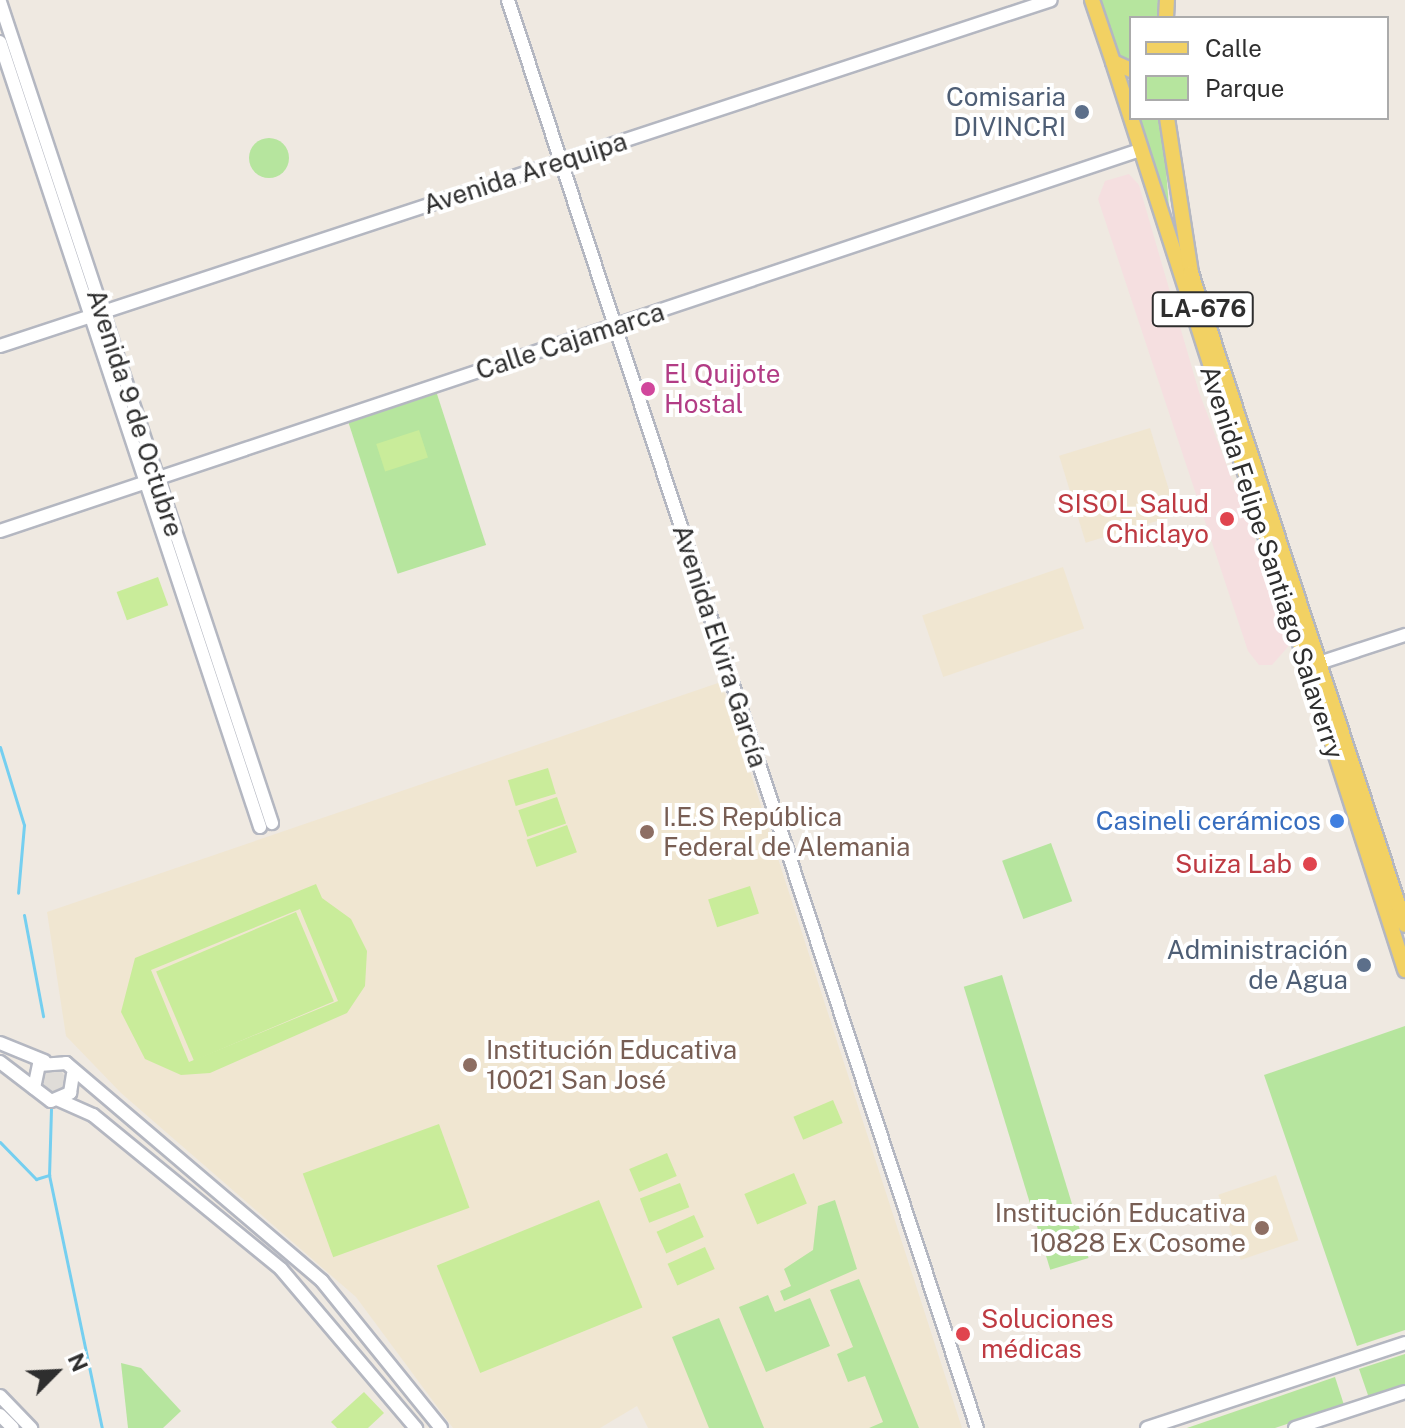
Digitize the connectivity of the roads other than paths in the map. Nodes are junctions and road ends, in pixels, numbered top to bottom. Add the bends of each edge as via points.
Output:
1 (508, 0) edge
2 (1051, 0) edge
3 (1092, 0) edge
4 (0, 2) edge
5 (0, 42) edge
6 (1113, 62) junction
7 (1129, 69) edge
8 (1129, 114) edge
9 (1131, 120) edge
10 (1167, 120) edge
11 (1140, 150) junction
12 (560, 161) junction
13 (96, 314) junction
14 (614, 326) junction
15 (0, 346) edge
16 (150, 481) junction
17 (0, 531) edge
18 (1405, 635) edge
19 (1313, 665) junction
20 (266, 825) dead end
21 (1405, 925) edge
22 (1405, 970) edge
23 (0, 1043) edge
24 (44, 1061) junction
25 (0, 1062) edge
26 (73, 1074) junction
27 (34, 1088) junction
28 (59, 1100) junction
29 (1405, 1343) edge
30 (1405, 1392) edge
31 (0, 1396) edge
32 (0, 1415) edge
33 (13, 1428) edge
34 (31, 1428) edge
35 (416, 1428) edge
36 (441, 1428) edge
37 (977, 1428) edge
38 (1147, 1428) edge
39 (1295, 1428) edge

1 - 12 street, Avenida Elvira García
2 - 12 street, Avenida Arequipa
3 - 6 main road, LA-676
4 - 13 street, Avenida 9 de Octubre
5 - 13 street, Avenida 9 de Octubre
6 - 7 main road
6 - 8 main road, Avenida Felipe Santiago Salaverry / LA-676
9 - 11 main road, Avenida Felipe Santiago Salaverry / LA-676
10 - 19 main road, Avenida Felipe Santiago Salaverry / LA-676 via 1191,273
11 - 14 street, Calle Cajamarca
11 - 19 main road, Avenida Felipe Santiago Salaverry / LA-676
12 - 13 street, Avenida Arequipa
12 - 14 street, Avenida Elvira García
13 - 15 street, Avenida Arequipa
13 - 16 street, Avenida 9 de Octubre
14 - 16 street, Calle Cajamarca
14 - 37 street, Avenida Elvira García
16 - 17 street, Calle Cajamarca
16 - 20 street, Avenida 9 de Octubre
18 - 19 street
19 - 21 main road, Avenida Felipe Santiago Salaverry / LA-676
19 - 22 main road, Avenida Felipe Santiago Salaverry / LA-676
23 - 24 street
24 - 26 street via 60,1060
24 - 27 street
25 - 27 street
26 - 28 street via 73,1087
26 - 36 street via 322,1281
27 - 28 street
28 - 35 street via 93,1115 281,1269
29 - 38 street
30 - 39 street
31 - 34 street
32 - 33 street

